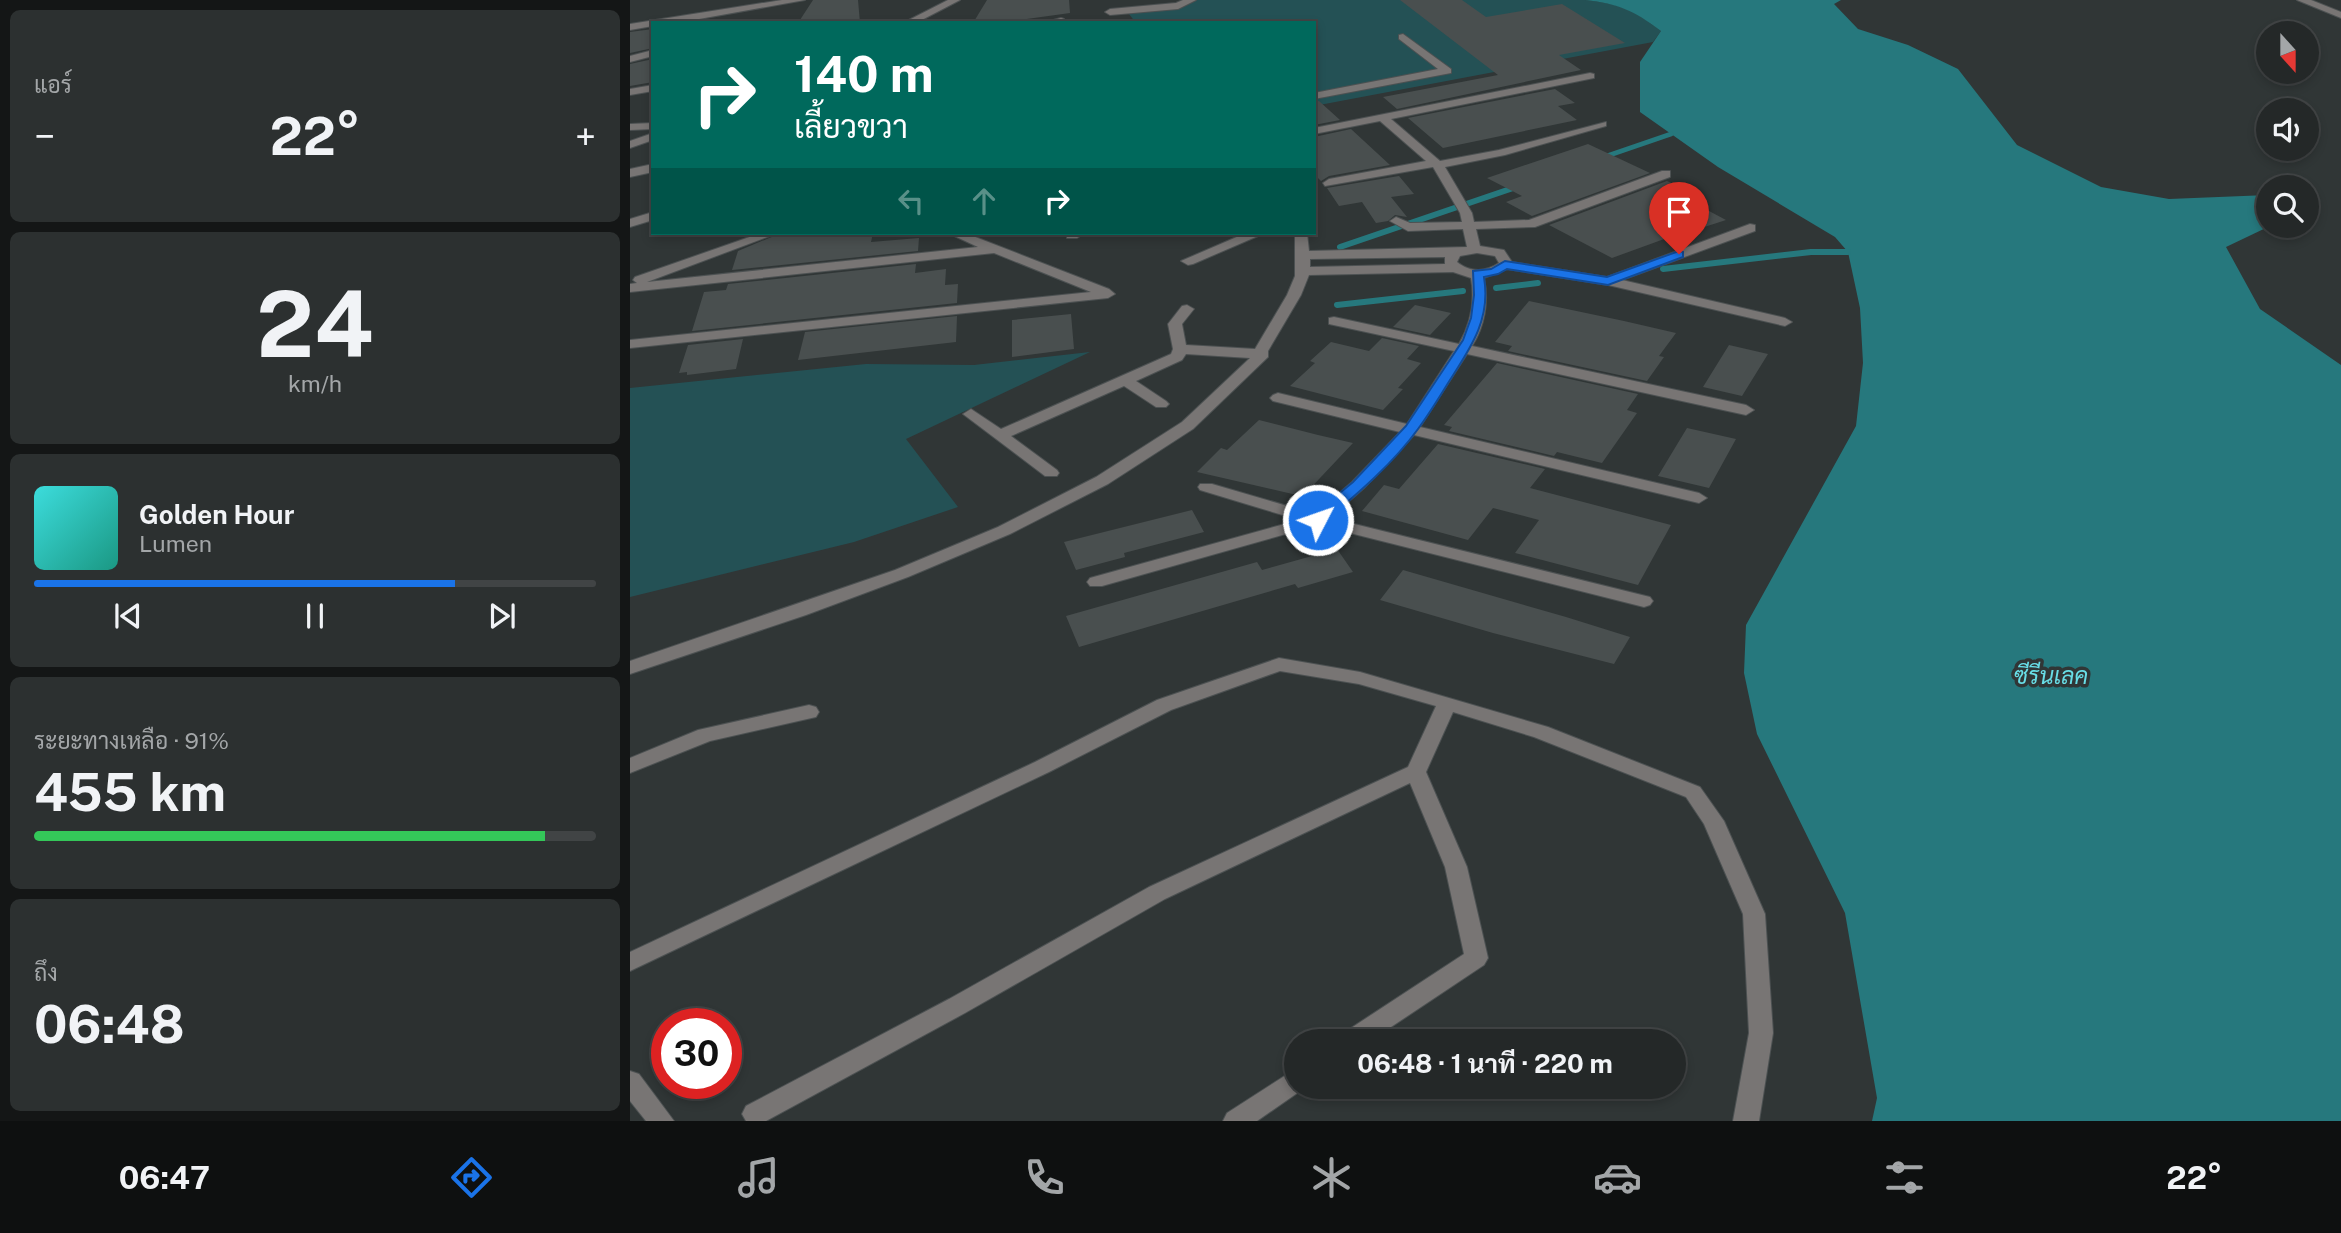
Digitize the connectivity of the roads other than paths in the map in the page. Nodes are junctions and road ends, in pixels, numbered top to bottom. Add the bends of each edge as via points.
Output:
1 (710, 0) edge
2 (800, 0) edge
3 (955, 0) edge
4 (1190, 0) edge
5 (2302, 0) edge
6 (1110, 6) edge
7 (718, 13) junction
8 (2341, 15) edge
9 (668, 21) edge
10 (912, 21) edge
11 (651, 24) edge
12 (630, 27) edge
13 (1403, 37) dead end
14 (651, 54) edge
15 (630, 59) edge
16 (1590, 76) dead end
17 (651, 88) edge
18 (630, 92) edge
19 (1316, 96) edge
20 (1382, 117) junction
21 (1602, 124) dead end
22 (651, 126) edge
23 (630, 127) edge
24 (1316, 131) edge
25 (651, 137) edge
26 (630, 145) edge
27 (1436, 164) junction
28 (651, 168) edge
29 (630, 173) edge
30 (1666, 174) dead end
31 (1329, 183) dead end
32 (651, 216) edge
33 (632, 221) edge
34 (1401, 224) dead end
35 (1471, 228) junction
36 (1750, 228) dead end
37 (767, 235) edge
38 (959, 235) edge
39 (1252, 235) edge
40 (1301, 235) edge
41 (996, 249) junction
42 (1474, 249) junction
43 (1456, 253) junction
44 (1188, 261) dead end
45 (1303, 263) junction
46 (1505, 265) junction
47 (1454, 268) junction
48 (1477, 274) junction
49 (1603, 280) junction
50 (630, 286) edge
51 (1187, 309) dead end
52 (1334, 321) dead end
53 (1785, 322) dead end
54 (630, 344) edge
55 (1180, 349) junction
56 (1463, 349) junction
57 (1263, 354) junction
58 (1125, 380) junction
59 (1278, 398) dead end
60 (1161, 404) dead end
61 (1746, 410) dead end
62 (971, 414) dead end
63 (1412, 428) junction
64 (1000, 435) junction
65 (1051, 473) dead end
66 (1206, 487) dead end
67 (1699, 498) dead end
68 (1318, 520) junction
69 (1096, 582) dead end
70 (1644, 601) dead end
71 (630, 668) edge
72 (1447, 703) junction
73 (809, 712) dead end
74 (630, 766) edge
75 (1416, 772) junction
76 (631, 962) edge
77 (1369, 1029) edge
78 (630, 1082) edge
79 (1284, 1088) edge
80 (755, 1114) dead end
81 (660, 1121) edge
82 (1236, 1121) edge
83 (1746, 1121) edge

1 - 7 street
2 - 7 street
3 - 10 street
4 - 6 street via 1178,6
5 - 8 street
7 - 9 street
11 - 12 street
13 - 19 street via 1447,71
14 - 15 street
16 - 20 street
17 - 18 street
20 - 24 street
20 - 27 street
21 - 27 street via 1501,153
22 - 23 street
25 - 26 street
27 - 31 street
27 - 35 street
28 - 29 street
30 - 35 street via 1531,224
32 - 33 street
34 - 35 street
35 - 42 street
36 - 49 street
37 - 50 street
38 - 41 street
39 - 44 street
40 - 45 street
41 - 50 street
41 - 54 street via 1108,294
42 - 43 street
42 - 46 street via 1499,253
43 - 45 street
43 - 47 street via 1450,260
45 - 47 street
45 - 57 street via 1289,310
46 - 48 street
46 - 49 street
47 - 48 street
48 - 56 street via 1477,318
49 - 53 street
51 - 55 street via 1175,324
52 - 56 street
55 - 57 street
55 - 58 street via 1177,357
56 - 61 street
56 - 63 street
57 - 71 street via 1232,390 1179,431 1054,507 881,583
58 - 60 street
58 - 64 street
59 - 63 street
62 - 64 street
63 - 67 street
63 - 68 street
64 - 65 street
66 - 68 street
68 - 69 street
68 - 70 street
72 - 75 street
72 - 76 street via 1360,678 1279,664 1164,705
72 - 83 street via 1541,732 1693,792 1713,821 1754,914 1761,1033
73 - 74 street via 705,735
75 - 77 street via 1457,867 1476,958
75 - 80 street via 1157,893
78 - 81 street
79 - 82 street

